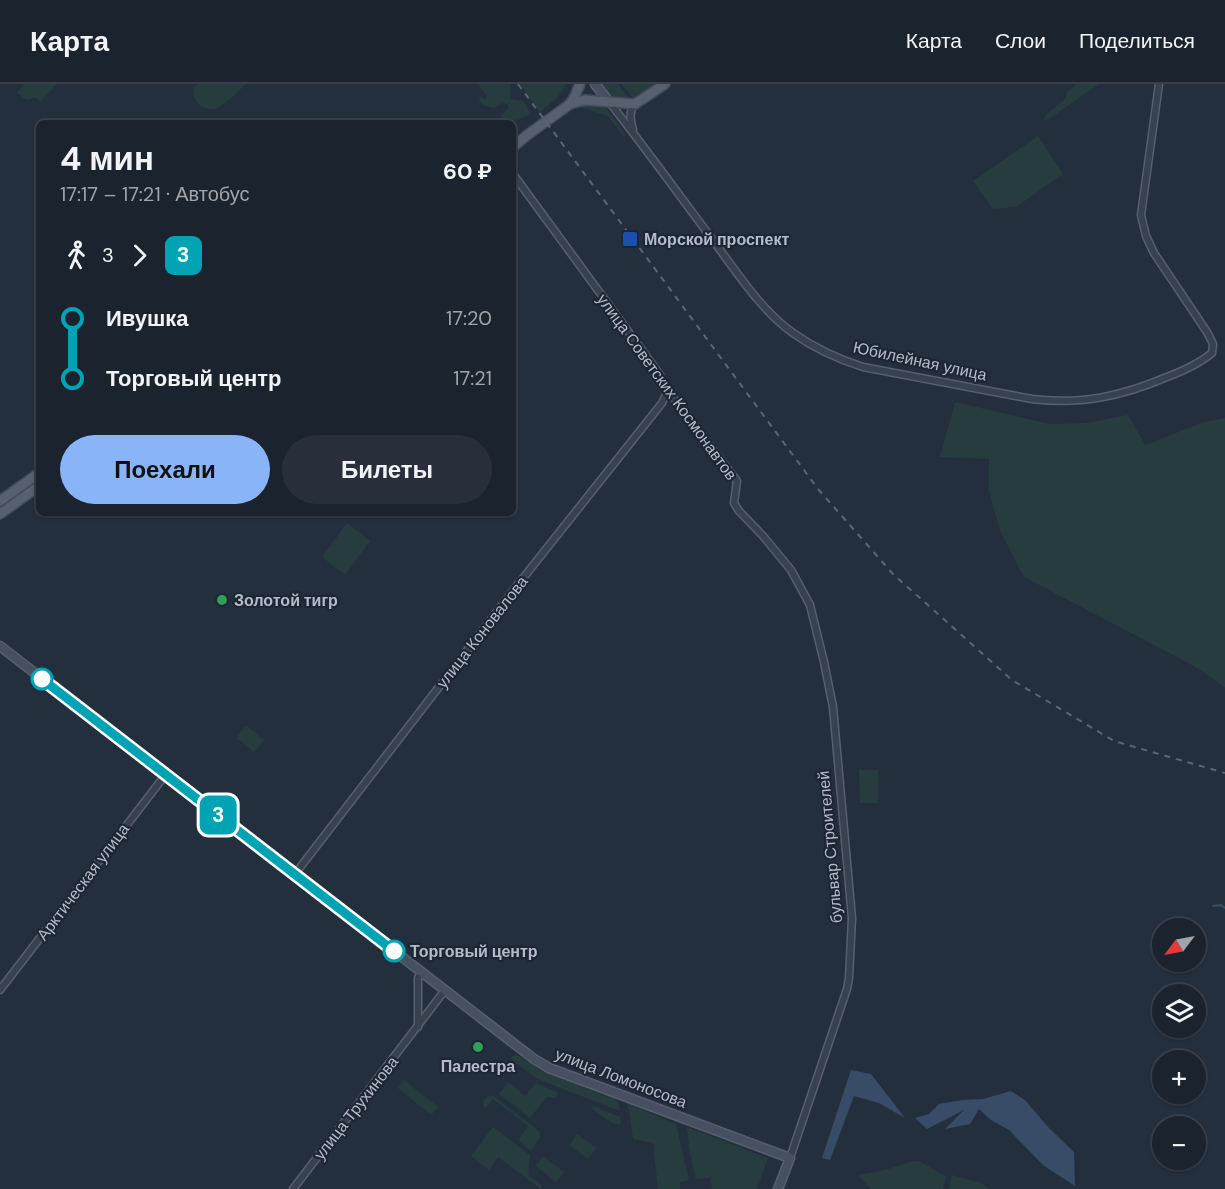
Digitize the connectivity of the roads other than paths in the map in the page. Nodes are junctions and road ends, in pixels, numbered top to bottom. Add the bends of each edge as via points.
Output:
1 (580, 84) edge
2 (595, 84) edge
3 (665, 84) edge
4 (1159, 84) edge
5 (610, 103) junction
6 (570, 104) junction
7 (635, 104) junction
8 (634, 133) junction
9 (516, 143) edge
10 (516, 178) edge
11 (667, 389) junction
12 (36, 475) edge
13 (36, 488) edge
14 (0, 500) edge
15 (3, 511) edge
16 (0, 646) edge
17 (833, 707) joint
18 (166, 774) junction
19 (295, 874) junction
20 (422, 972) junction
21 (0, 990) edge
22 (445, 990) junction
23 (418, 1027) junction
24 (790, 1158) junction
25 (293, 1189) edge
26 (778, 1189) edge

1 - 6 main road
2 - 5 street, Юбилейная улица
3 - 7 main road
4 - 8 street, Юбилейная улица via 1141,215 1154,253 1207,332 1213,344 1212,353 1199,363 1139,389 1070,401 1032,399 863,367 826,353 793,333 754,295
5 - 6 main road via 585,100
5 - 7 main road
5 - 8 street, Юбилейная улица
6 - 9 main road
7 - 8 street via 630,118
10 - 11 street, улица Советских Космонавтов
11 - 17 street, улица Советских Космонавтов via 737,481 735,503 739,511 791,570 810,605
11 - 19 street, улица Коновалова via 662,403
12 - 14 main road
13 - 15 main road
14 - 15 main road
16 - 18 street, улица Ломоносова
17 - 24 street, бульвар Строителей via 852,918 849,978
18 - 19 street, улица Ломоносова
18 - 21 street, Арктическая улица
19 - 20 street, улица Ломоносова
20 - 22 street, улица Ломоносова
20 - 23 street via 418,978
22 - 23 street, улица Трухинова
22 - 24 street, улица Ломоносова via 549,1068
23 - 25 street, улица Трухинова
24 - 26 street, бульвар Строителей

